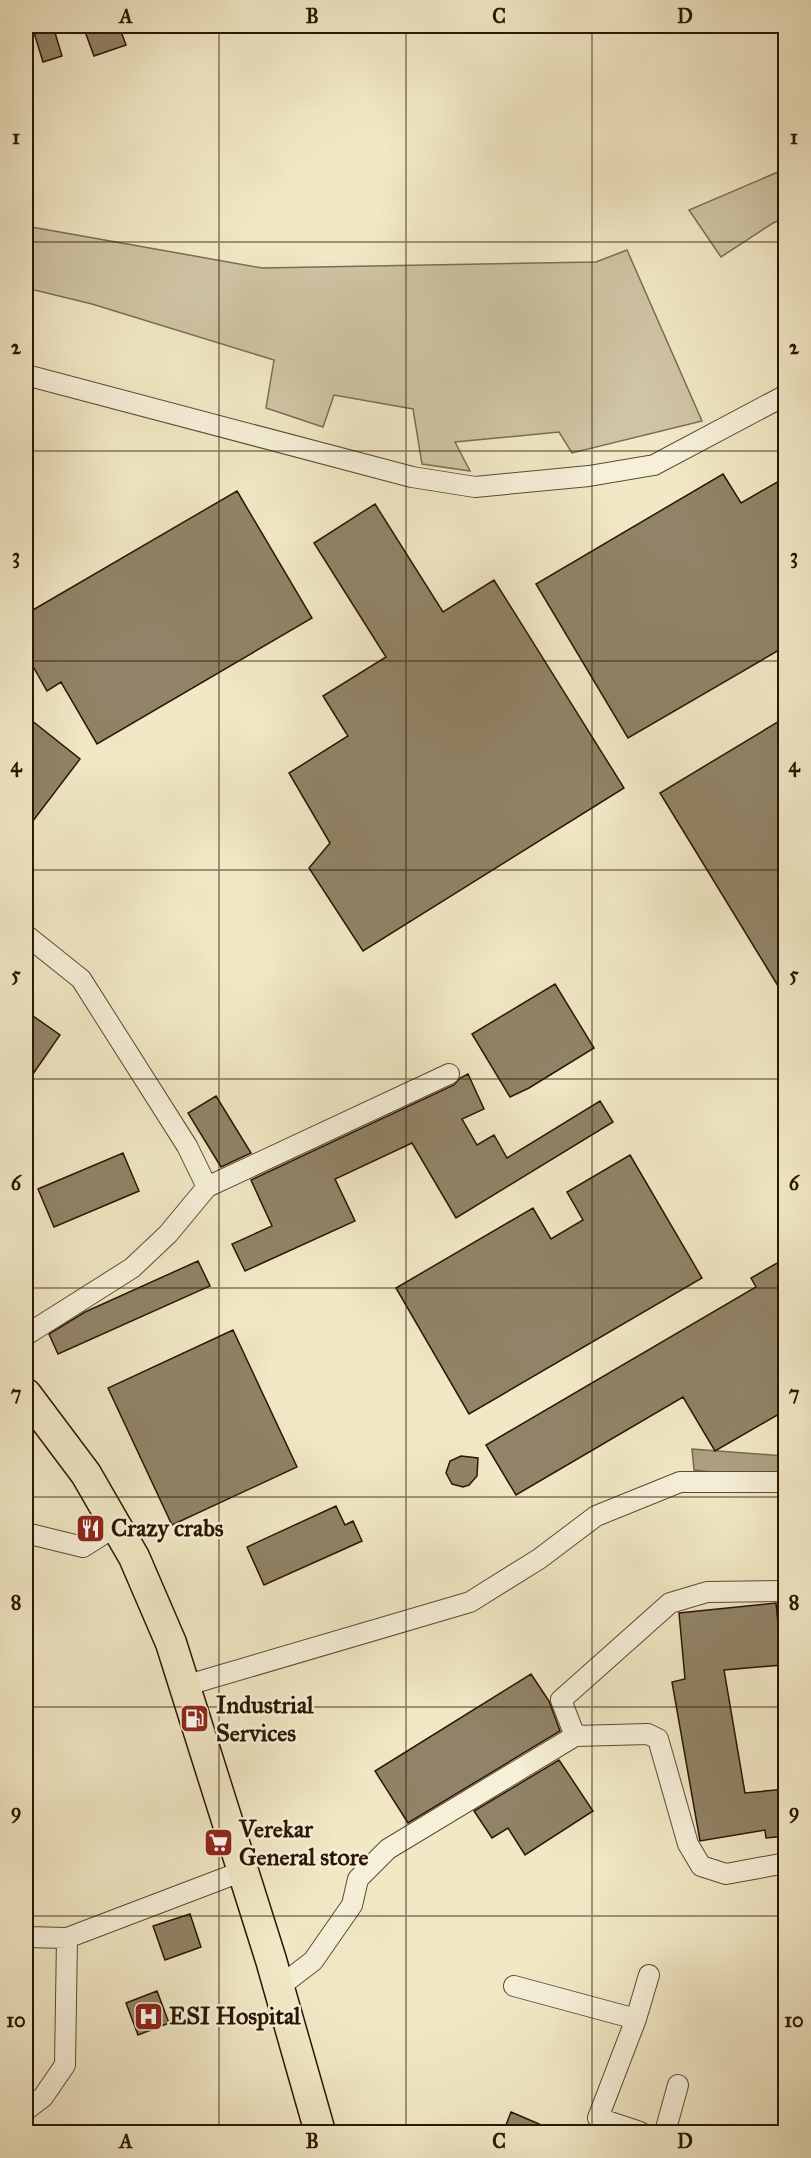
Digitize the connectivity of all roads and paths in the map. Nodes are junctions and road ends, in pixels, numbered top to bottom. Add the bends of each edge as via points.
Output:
1 (26, 375) edge
2 (786, 395) edge
3 (26, 935) edge
4 (449, 1074) dead end
5 (207, 1187) junction
6 (26, 1335) edge
7 (26, 1394) edge
8 (786, 1482) edge
9 (116, 1526) junction
10 (26, 1533) edge
11 (786, 1591) edge
12 (184, 1686) junction
13 (575, 1736) junction
14 (786, 1863) edge
15 (243, 1870) junction
16 (26, 1937) edge
17 (67, 1938) junction
18 (649, 1975) dead end
19 (514, 1986) dead end
20 (279, 1987) junction
21 (636, 2019) junction
22 (678, 2085) dead end
23 (26, 2110) edge
24 (321, 2133) edge
25 (640, 2133) edge
26 (665, 2133) edge

1 - 2 street via 412,477 475,487 654,465
3 - 5 street via 81,979 188,1146
4 - 5 street
5 - 6 street via 168,1234 132,1268
7 - 9 main road via 86,1474
8 - 12 street via 680,1482 596,1516 470,1602
9 - 10 street via 83,1546
9 - 12 main road via 134,1557 171,1643
11 - 13 street via 707,1592 670,1603 561,1700
12 - 15 main road
13 - 14 street via 648,1734 658,1739 688,1844 701,1866 726,1874
13 - 20 street via 388,1849 358,1880 351,1905 313,1960
15 - 17 street
15 - 20 main road
16 - 17 street
17 - 23 street via 64,2065 43,2097
18 - 21 street
19 - 21 street
20 - 24 main road
21 - 25 street via 598,2118
22 - 26 street

